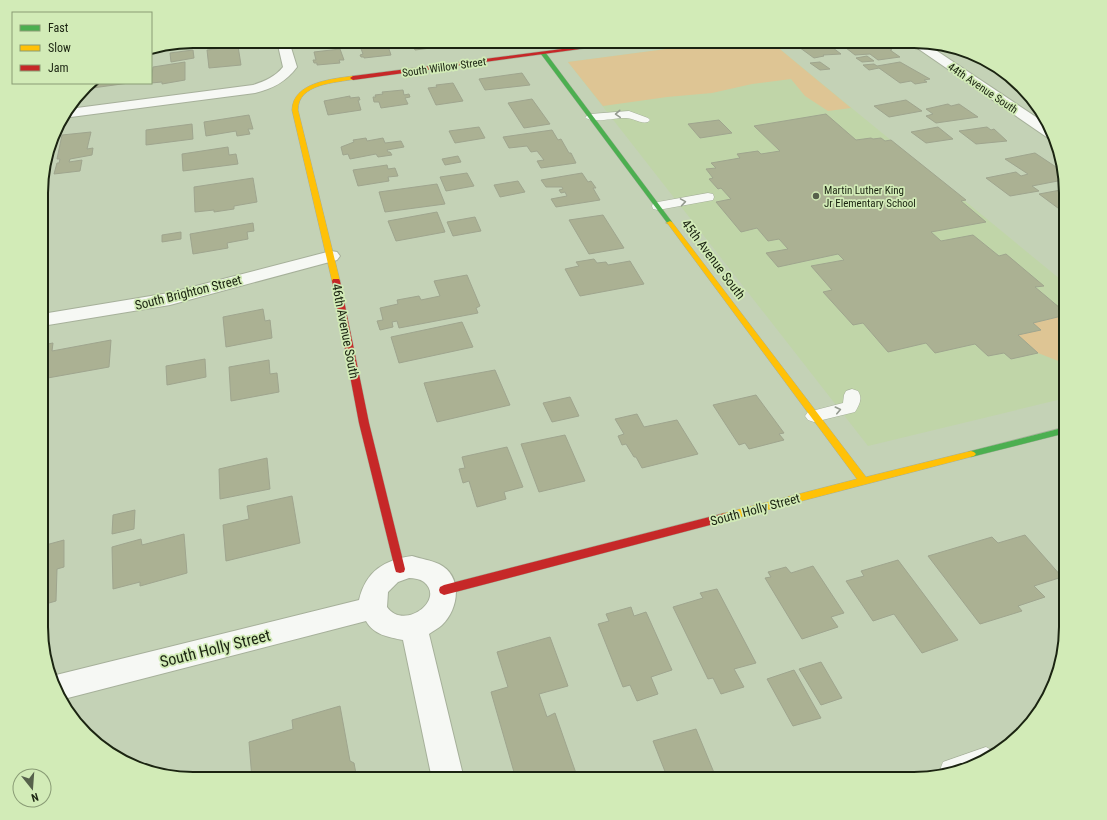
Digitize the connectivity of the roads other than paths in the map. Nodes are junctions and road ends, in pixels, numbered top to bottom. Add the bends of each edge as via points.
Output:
1 (285, 48) edge
2 (586, 48) edge
3 (924, 48) edge
4 (543, 54) junction
5 (301, 94) joint
6 (71, 113) edge
7 (591, 117) junction
8 (644, 120) dead end
9 (1043, 128) edge
10 (708, 197) dead end
11 (658, 206) junction
12 (331, 256) junction
13 (48, 319) edge
14 (852, 395) dead end
15 (814, 416) junction
16 (1059, 432) edge
17 (864, 481) junction
18 (400, 569) junction
19 (444, 590) junction
20 (373, 608) junction
21 (414, 627) junction
22 (61, 687) edge
23 (446, 772) edge

1 - 6 street via 290,67 286,73 269,84 238,92
2 - 4 street, South Willow Street
3 - 9 street, 44th Avenue South
4 - 5 street, South Willow Street via 340,80 314,87
4 - 7 street, 45th Avenue South
5 - 12 street, 46th Avenue South via 296,101 295,110
8 -> 7 lane via 629,114
7 - 11 street, 45th Avenue South
11 -> 10 lane
11 - 15 street, 45th Avenue South
12 - 13 street, South Brighton Street via 170,299
12 - 18 street, 46th Avenue South via 364,423
15 -> 14 lane via 849,408
15 - 17 street, 45th Avenue South
16 - 17 street, South Holly Street
17 - 19 street, South Holly Street
18 - 19 street via 424,568 434,573
18 - 20 street via 388,574 379,582 374,591
19 - 21 street via 444,601 439,611 431,619
20 - 21 street via 378,618 387,624 398,628
20 - 22 street, South Holly Street
21 - 23 street

